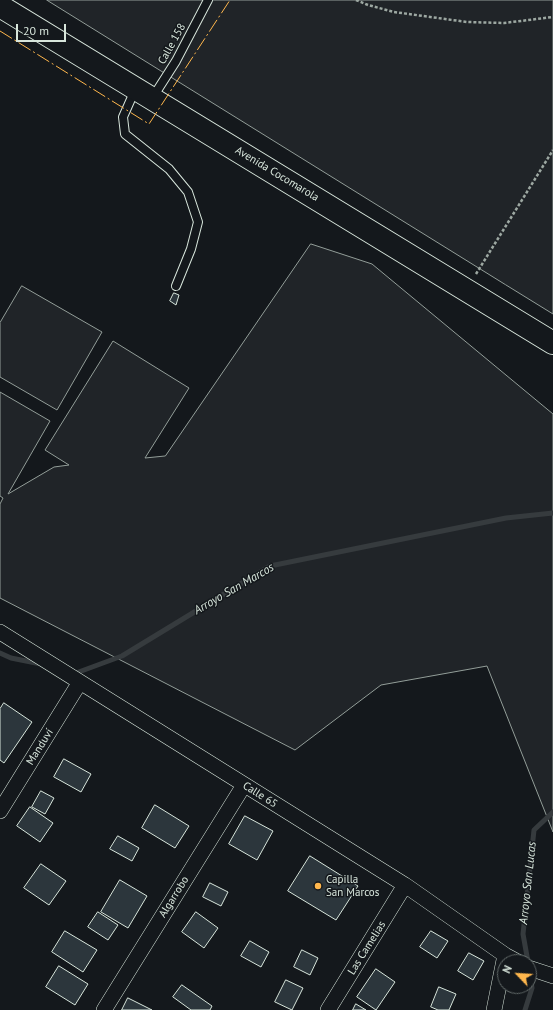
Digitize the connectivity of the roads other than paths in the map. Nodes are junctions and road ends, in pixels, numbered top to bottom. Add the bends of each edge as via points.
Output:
1 (208, 0) edge
2 (0, 6) edge
3 (144, 93) junction
4 (176, 286) dead end
5 (553, 343) edge
6 (0, 632) edge
7 (80, 682) junction
8 (244, 785) junction
9 (0, 811) edge
10 (405, 885) junction
11 (503, 954) edge
12 (537, 971) edge
13 (553, 976) edge
14 (497, 994) edge
15 (104, 1010) edge
16 (328, 1010) edge
17 (494, 1010) edge

1 - 3 lane, Calle 158 via 176,61
2 - 3 main road, Avenida Cocomarola
3 - 4 lane, Calle 158 via 123,117 125,134 169,169 188,192 198,222 191,249
3 - 5 main road, Avenida Cocomarola
6 - 7 street, Calle 65
7 - 8 street, Calle 65
7 - 9 street, Manduví
8 - 10 street, Calle 65
8 - 15 street, Algarrobo
10 - 11 street, Calle 65
10 - 16 street, Las Camelias
12 - 13 street
14 - 17 street

